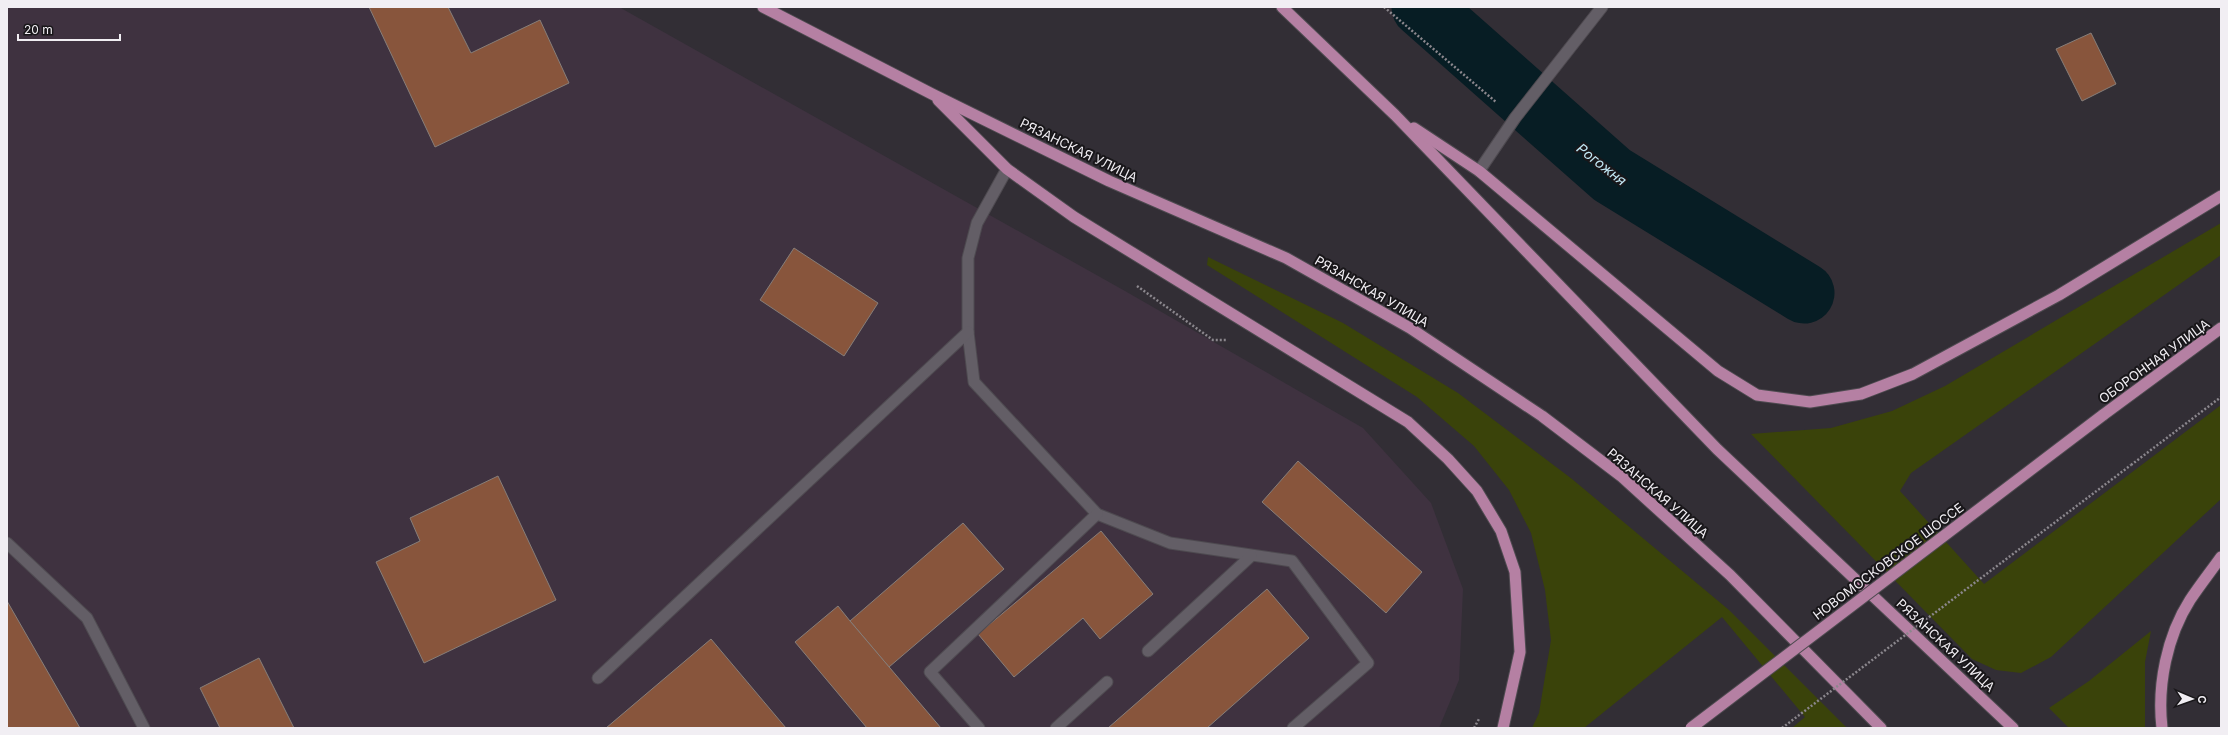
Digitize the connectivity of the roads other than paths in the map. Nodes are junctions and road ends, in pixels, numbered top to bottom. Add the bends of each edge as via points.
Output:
1 (763, 7) edge
2 (1282, 7) edge
3 (1602, 7) edge
4 (932, 94) junction
5 (1395, 115) junction
6 (1006, 169) junction
7 (1479, 172) junction
8 (2221, 196) edge
9 (2221, 328) edge
10 (968, 332) junction
11 (2103, 415) joint
12 (1097, 514) junction
13 (7, 543) edge
14 (1251, 556) junction
15 (2221, 557) edge
16 (1148, 651) dead end
17 (598, 678) dead end
18 (1107, 682) dead end
19 (144, 728) edge
20 (979, 728) edge
21 (1056, 728) edge
22 (1293, 728) edge
23 (1503, 728) edge
24 (1690, 728) edge
25 (1881, 728) edge
26 (2013, 728) edge
27 (2162, 728) edge

1 - 4 main road, РЯЗАНСКАЯ УЛИЦА
2 - 5 main road, РЯЗАНСКАЯ УЛИЦА
3 - 7 lane via 1540,84
4 - 6 main road
4 - 25 main road, РЯЗАНСКАЯ УЛИЦА via 1109,181 1286,258 1410,328 1542,416 1621,476 1730,575
5 - 7 main road
5 - 26 main road, РЯЗАНСКАЯ УЛИЦА via 1718,449
6 - 10 lane via 977,223 968,258
6 - 23 main road via 1074,217 1408,422 1472,485 1501,531 1515,572 1520,652
7 - 8 main road via 1718,370 1757,395 1810,402 1861,394 1913,374 2059,295
9 - 11 main road, ОБОРОННАЯ УЛИЦА
10 - 12 lane via 974,382
10 - 17 lane
11 - 24 main road, НОВОМОСКОВСКОЕ ШОССЕ, bridge
12 - 14 lane via 1170,543
12 - 20 lane via 930,672
13 - 19 lane via 87,618
14 - 16 lane
14 - 22 lane via 1292,561 1368,664
15 - 27 main road via 2189,601 2171,641 2162,686
18 - 21 lane

